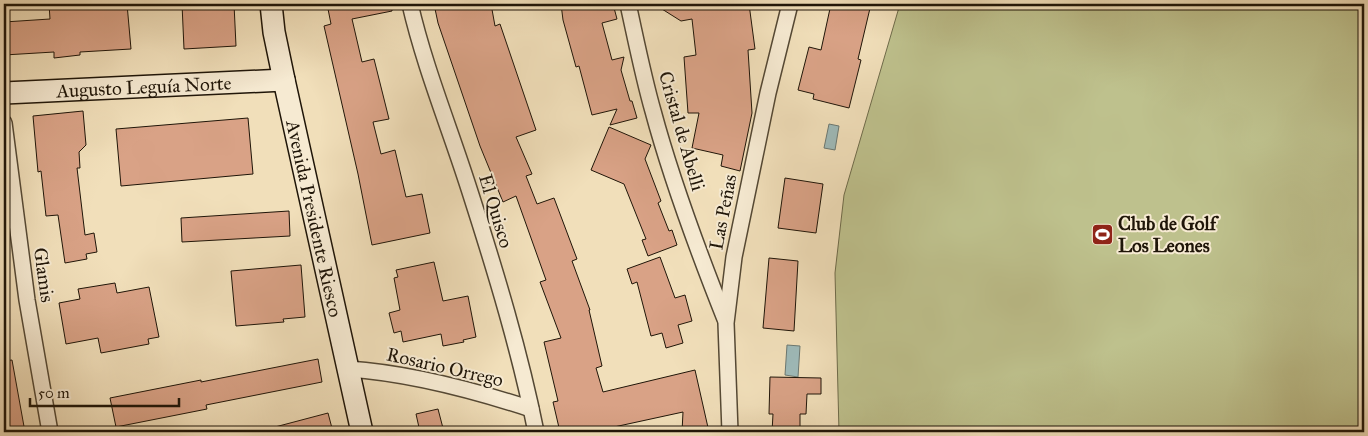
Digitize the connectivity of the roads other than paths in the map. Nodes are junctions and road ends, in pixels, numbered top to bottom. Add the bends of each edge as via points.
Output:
1 (271, 4) edge
2 (410, 4) edge
3 (628, 4) edge
4 (790, 4) edge
5 (284, 80) junction
6 (4, 93) edge
7 (4, 123) edge
8 (726, 323) junction
9 (348, 369) junction
10 (531, 409) junction
11 (50, 432) edge
12 (362, 432) edge
13 (536, 432) edge
14 (730, 432) edge

1 - 5 main road, Avenida Presidente Riesco
2 - 10 street, El Quisco via 498,285
3 - 8 street, Cristal de Abelli via 662,146
4 - 8 street, Las Peñas via 734,257
5 - 6 main road, Augusto Leguía Norte
5 - 9 main road, Avenida Presidente Riesco
7 - 11 street, Glamis via 27,300
8 - 14 street, Las Peñas
9 - 10 street, Rosario Orrego via 392,374
9 - 12 main road, Avenida Presidente Riesco
10 - 13 street, El Quisco

